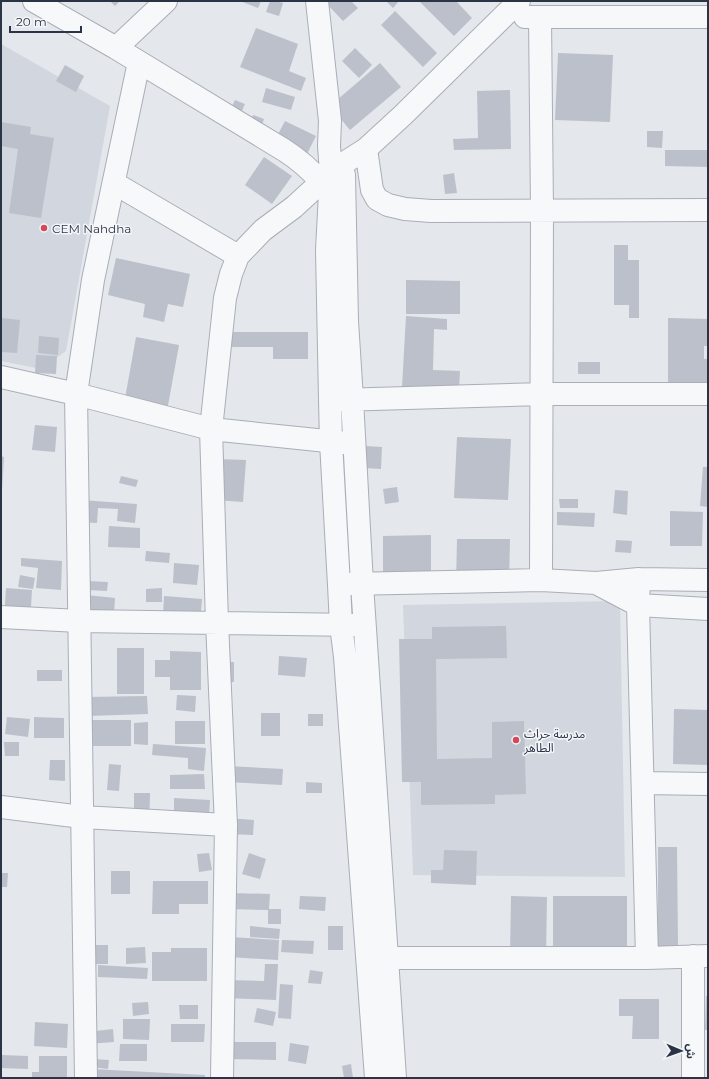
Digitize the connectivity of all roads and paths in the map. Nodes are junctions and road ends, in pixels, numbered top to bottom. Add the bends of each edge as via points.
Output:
1 (34, 1) edge
2 (166, 1) edge
3 (317, 1) edge
4 (518, 1) edge
5 (706, 12) edge
6 (501, 18) junction
7 (540, 18) junction
8 (116, 48) junction
9 (139, 62) junction
10 (366, 149) junction
11 (332, 173) junction
12 (114, 183) junction
13 (542, 210) junction
14 (708, 210) edge
15 (238, 256) junction
16 (1, 377) edge
17 (76, 394) junction
18 (542, 394) junction
19 (708, 394) edge
20 (352, 399) junction
21 (330, 400) junction
22 (210, 429) junction
23 (331, 442) junction
24 (355, 444) junction
25 (639, 579) junction
26 (541, 580) junction
27 (708, 580) edge
28 (596, 583) junction
29 (362, 584) junction
30 (339, 585) junction
31 (638, 605) junction
32 (708, 609) edge
33 (1, 617) edge
34 (79, 621) junction
35 (217, 622) junction
36 (341, 625) junction
37 (364, 625) junction
38 (642, 783) junction
39 (708, 784) edge
40 (1, 807) edge
41 (82, 817) junction
42 (226, 826) junction
43 (700, 956) edge
44 (377, 958) junction
45 (647, 958) junction
46 (86, 1078) edge
47 (222, 1078) edge
48 (376, 1078) edge
49 (395, 1078) edge
50 (693, 1078) edge

1 - 8 street
2 - 8 street
3 - 11 street via 330,121
4 - 6 street
5 - 7 street
6 - 7 street
6 - 10 street
7 - 13 street
8 - 9 street
9 - 11 street via 284,150 314,174
9 - 12 street
10 - 11 street
10 - 13 street via 372,190 377,199 388,205 431,211
11 - 15 street via 294,207 263,230
11 - 20 street
11 - 21 street via 327,250
12 - 15 street
12 - 17 street via 93,280
13 - 14 street
13 - 18 street
15 - 22 street via 225,298
16 - 17 street
17 - 22 street
17 - 34 street
18 - 19 street
18 - 20 street
18 - 26 street
20 - 21 street
20 - 24 street
21 - 23 street
22 - 23 street
22 - 35 street
23 - 24 street
23 - 30 street
24 - 29 street
25 - 27 street
25 - 28 street
25 - 31 street
26 - 28 street
26 - 29 street
28 - 31 street
29 - 30 street
29 - 37 street
30 - 36 street
31 - 32 street
31 - 38 street
33 - 34 street
34 - 35 street
34 - 41 street
35 - 36 street
35 - 42 street
36 - 37 street
36 - 44 street
37 - 44 street
38 - 39 street
38 - 45 street
40 - 41 street
41 - 42 street
41 - 46 street
42 - 47 street
43 - 45 street
43 - 50 street
44 - 45 street
44 - 48 street
44 - 49 street

